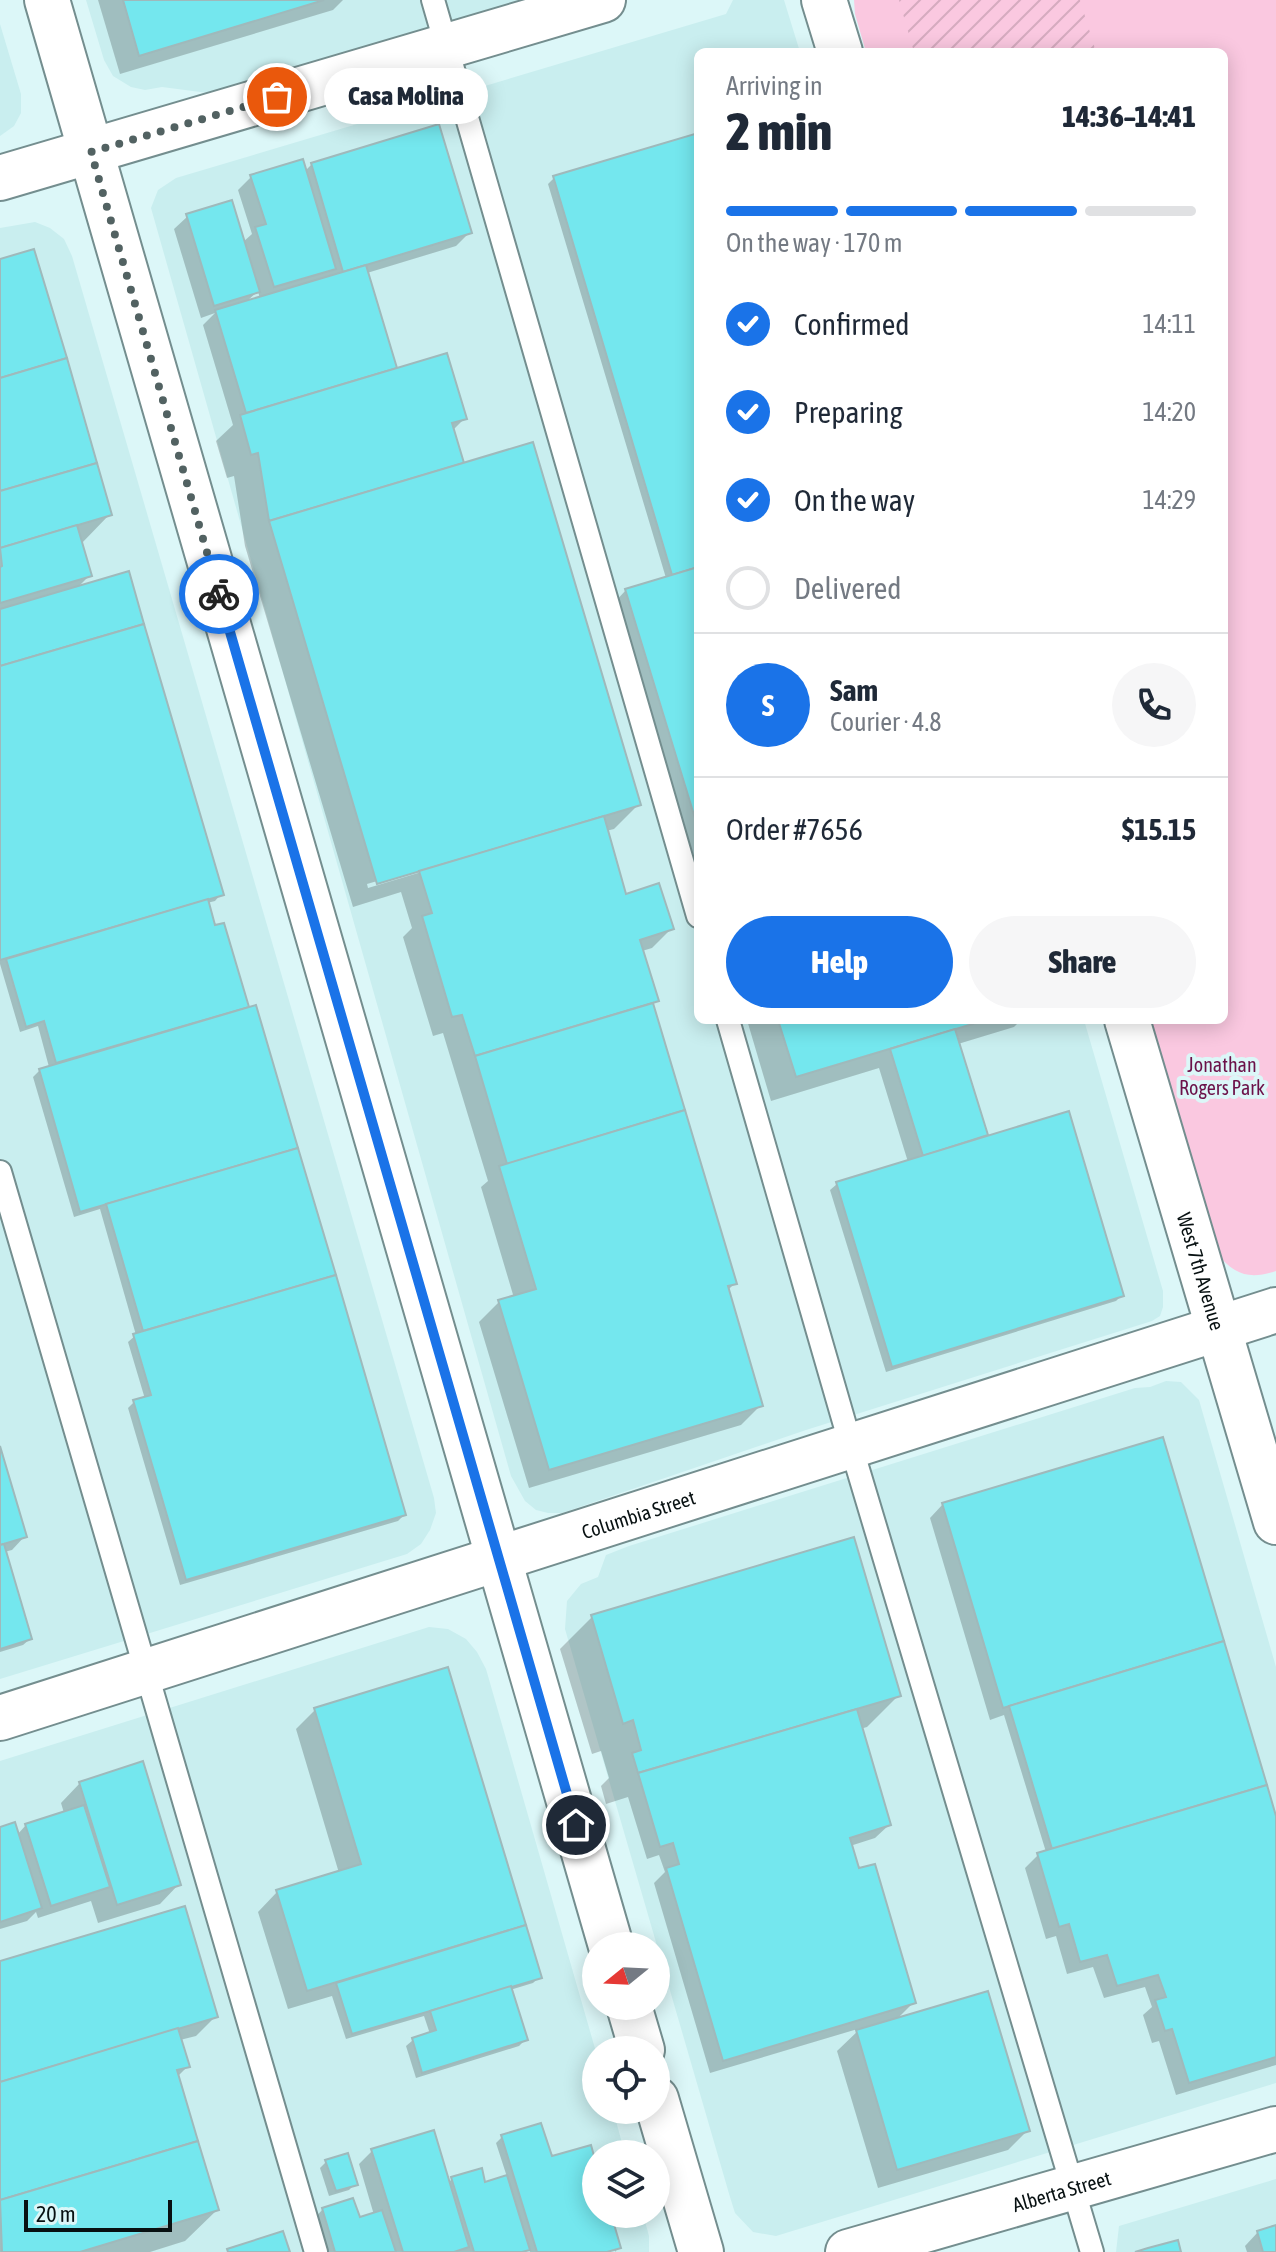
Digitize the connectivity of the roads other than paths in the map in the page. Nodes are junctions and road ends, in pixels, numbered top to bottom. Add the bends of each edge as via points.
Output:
1 (47, 0) edge
2 (433, 0) edge
3 (603, 0) edge
4 (824, 0) edge
5 (446, 47) junction
6 (839, 48) edge
7 (91, 152) junction
8 (0, 178) edge
9 (694, 902) edge
10 (729, 1024) edge
11 (1128, 1024) edge
12 (0, 1172) edge
13 (1276, 1310) edge
14 (1219, 1329) junction
15 (851, 1446) junction
16 (1276, 1522) edge
17 (498, 1560) junction
18 (146, 1671) junction
19 (0, 1718) edge
20 (607, 1932) edge
21 (663, 2124) edge
22 (1276, 2129) edge
23 (1073, 2188) junction
24 (316, 2252) edge
25 (701, 2252) edge
26 (848, 2252) edge
27 (1092, 2252) edge

1 - 7 street
2 - 5 lane
3 - 5 street
4 - 6 street
5 - 7 street
5 - 9 lane
7 - 8 street
7 - 17 street
10 - 15 lane
11 - 14 street, West 7th Avenue
12 - 18 lane
13 - 14 street, Columbia Street
14 - 15 street, Columbia Street
14 - 16 street, West 7th Avenue
15 - 17 street, Columbia Street
15 - 23 lane
17 - 18 street, Columbia Street
17 - 20 street
18 - 19 street, Columbia Street
18 - 24 lane
21 - 25 street
22 - 23 street, Alberta Street
23 - 26 street, Alberta Street
23 - 27 lane

